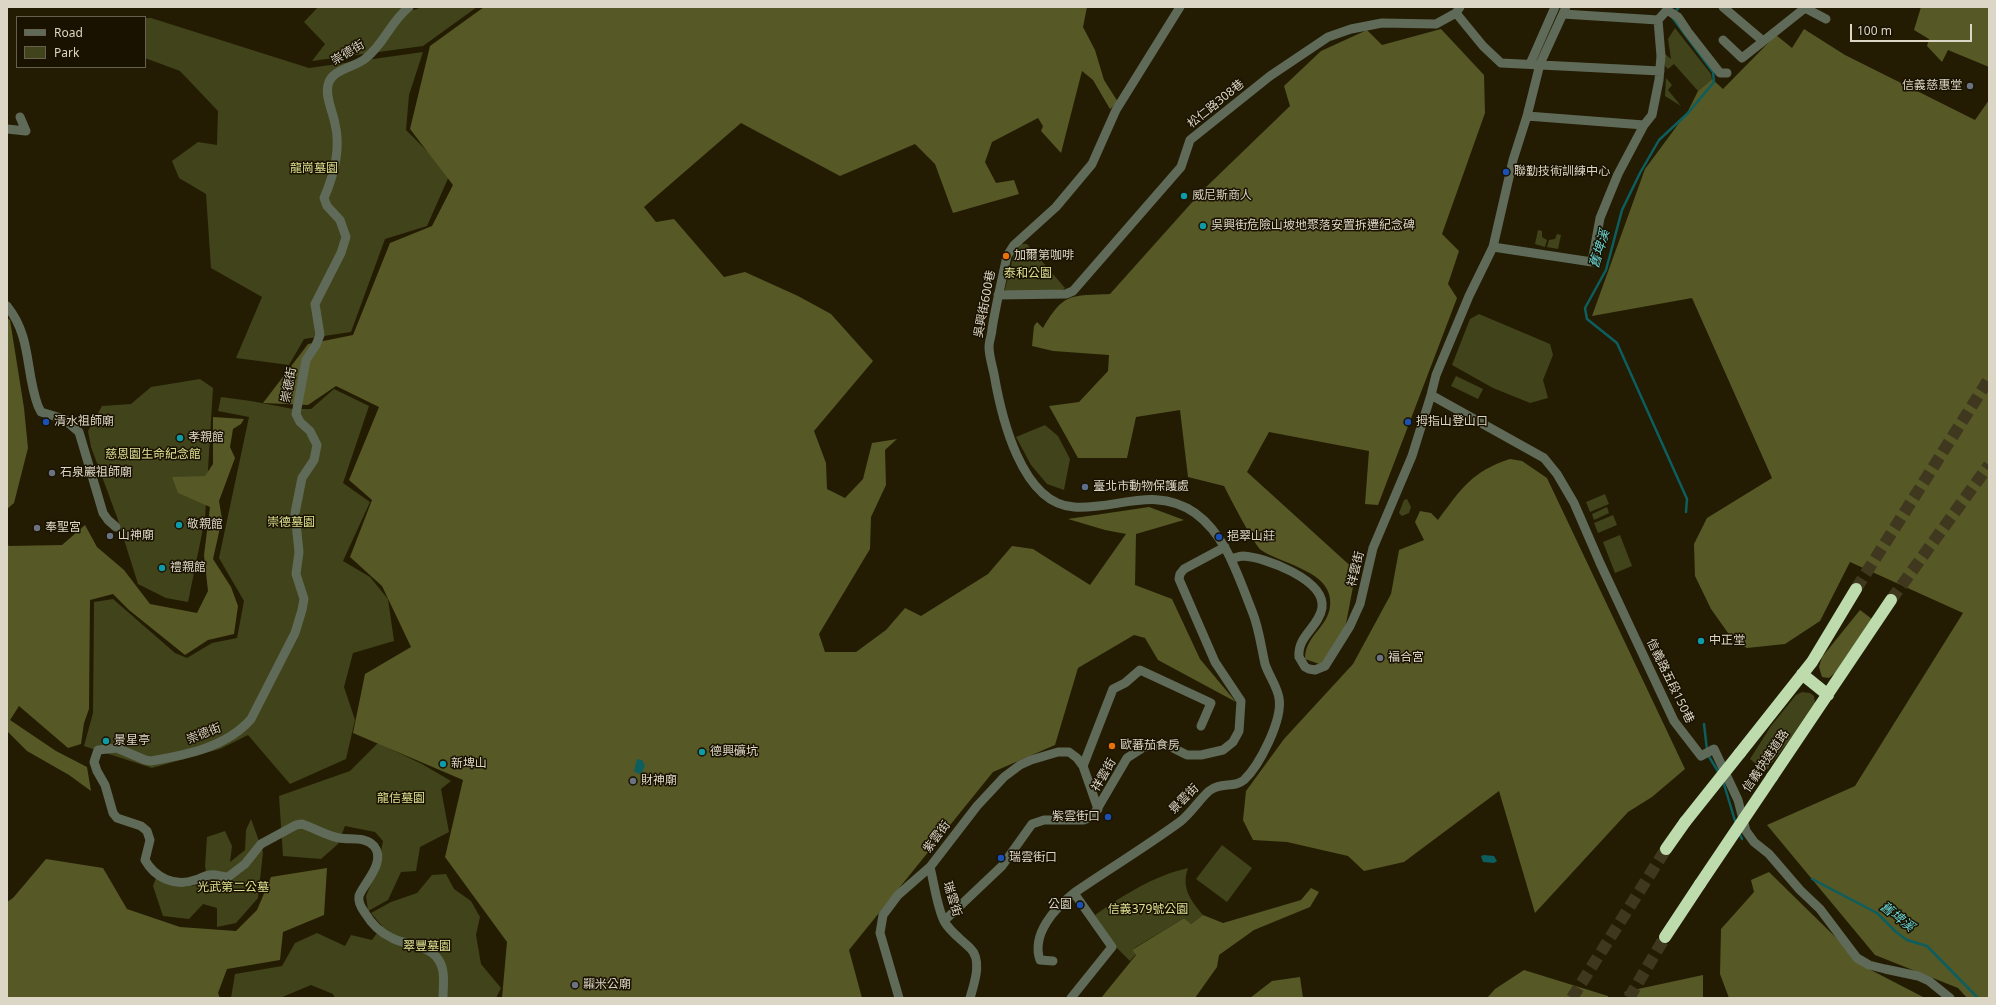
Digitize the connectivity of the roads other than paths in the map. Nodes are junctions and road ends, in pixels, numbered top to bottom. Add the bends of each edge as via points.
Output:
1 (409, 7) edge
2 (1180, 7) edge
3 (1555, 7) edge
4 (1722, 7) edge
5 (1805, 8) edge
6 (1667, 9) edge
7 (1458, 10) edge
8 (1565, 10) edge
9 (1826, 19) dead end
10 (1658, 20) junction
11 (1723, 40) dead end
12 (1762, 41) junction
13 (1530, 64) junction
14 (1540, 64) junction
15 (1660, 71) junction
16 (1727, 73) dead end
17 (1527, 116) junction
18 (20, 117) dead end
19 (1644, 125) junction
20 (7, 129) edge
21 (1493, 247) junction
22 (998, 295) junction
23 (7, 306) edge
24 (1431, 395) junction
25 (116, 527) dead end
26 (1225, 547) junction
27 (1231, 559) junction
28 (1856, 590) tunnel mouth
29 (1891, 600) tunnel mouth
30 (1802, 674) junction
31 (1828, 695) junction
32 (1201, 726) dead end
33 (1083, 766) junction
34 (1098, 809) junction
35 (1666, 849) tunnel mouth
36 (930, 867) junction
37 (1074, 892) junction
38 (944, 921) junction
39 (1665, 937) tunnel mouth
40 (1053, 961) dead end
41 (442, 998) edge
42 (899, 998) edge
43 (970, 998) edge
44 (1071, 998) edge
45 (1950, 998) edge

1 - 41 street, 崇德街 via 401,14 375,51 365,60 331,77 328,86 337,138 333,174 324,198 327,206 340,220 346,237 341,253 315,304 320,335 306,360 296,414 310,431 317,453 302,478 295,513 299,552 296,574 304,599 295,633 250,719 226,740 198,750 151,761 117,748 98,750 94,762 105,784 113,813 117,818 141,826 147,831 150,840 145,860 150,868 159,876 179,884 209,875 228,877 245,864 261,844 296,825 302,824 338,838 367,841 377,853 374,872 359,896 365,914 380,931 392,939 426,950 438,959 444,975
2 - 22 street, 吳興街600巷 via 1116,110 1092,164 1056,207 1010,251
3 - 13 street
4 - 12 street
5 - 9 street
5 - 12 street
6 - 10 street
6 - 16 street via 1678,17 1720,73
7 - 13 street via 1483,46 1501,63
7 - 22 street, 松仁路308巷 via 1436,24 1382,23 1328,37 1263,82 1190,140 1181,167 1073,291 1066,294
8 - 10 street
8 - 14 street
10 - 15 street
11 - 12 street via 1742,58
13 - 14 street
14 - 15 street
14 - 17 street
15 - 19 street via 1652,115
17 - 19 street
17 - 21 street via 1513,160
18 - 20 street via 26,131
19 - 21 street via 1618,174 1600,218 1592,262
21 - 24 street via 1436,374
22 - 26 street, 吳興街600巷 via 989,347 998,400 1021,464 1035,485 1047,497 1071,507 1152,498 1179,505 1202,519
23 - 25 street via 17,318 23,335 38,406 41,412 64,419 79,432 103,513
24 - 27 street, 祥雲街 via 1412,456 1373,548 1360,604 1350,626 1325,666 1310,669 1299,657 1302,641 1315,624 1322,607 1320,596 1314,587 1294,573 1265,562 1242,556
24 - 45 street, 信義路五段150巷 via 1538,455 1553,469 1574,503 1674,721 1701,756 1714,749 1736,793 1746,831 1754,842 1769,854 1820,909 1857,958 1885,970 1918,976 1929,981
26 - 27 street, 景雲街
26 - 34 street, 祥雲街 via 1184,570 1179,579 1215,662 1241,701 1237,737 1223,750 1201,755 1187,755 1167,745 1144,747 1127,758
27 - 37 street, 景雲街 via 1259,630 1266,666 1280,699 1273,732 1260,761 1241,783 1213,788 1182,820
28 - 30 highway, 信義快速道路
29 - 31 highway, 信義快速道路
30 - 31 highway
30 - 35 highway, 信義快速道路, bridge
31 - 39 highway, 信義快速道路, bridge
32 - 33 street via 1211,704 1140,670 1114,689
33 - 34 street, 紫雲街
33 - 36 street, 紫雲街 via 1073,754 1063,751 1031,760 1012,770 977,806
34 - 38 street, 祥雲街 via 1093,816 1084,820 1044,820 1032,824 1002,866
36 - 38 street, 瑞雲街
36 - 42 street, 紫雲街 via 898,895 883,915 880,934
37 - 40 street, 景雲街 via 1062,902 1038,940 1036,950 1040,960
37 - 44 street via 1112,947
38 - 43 street, 瑞雲街 via 953,934 972,949 977,961

